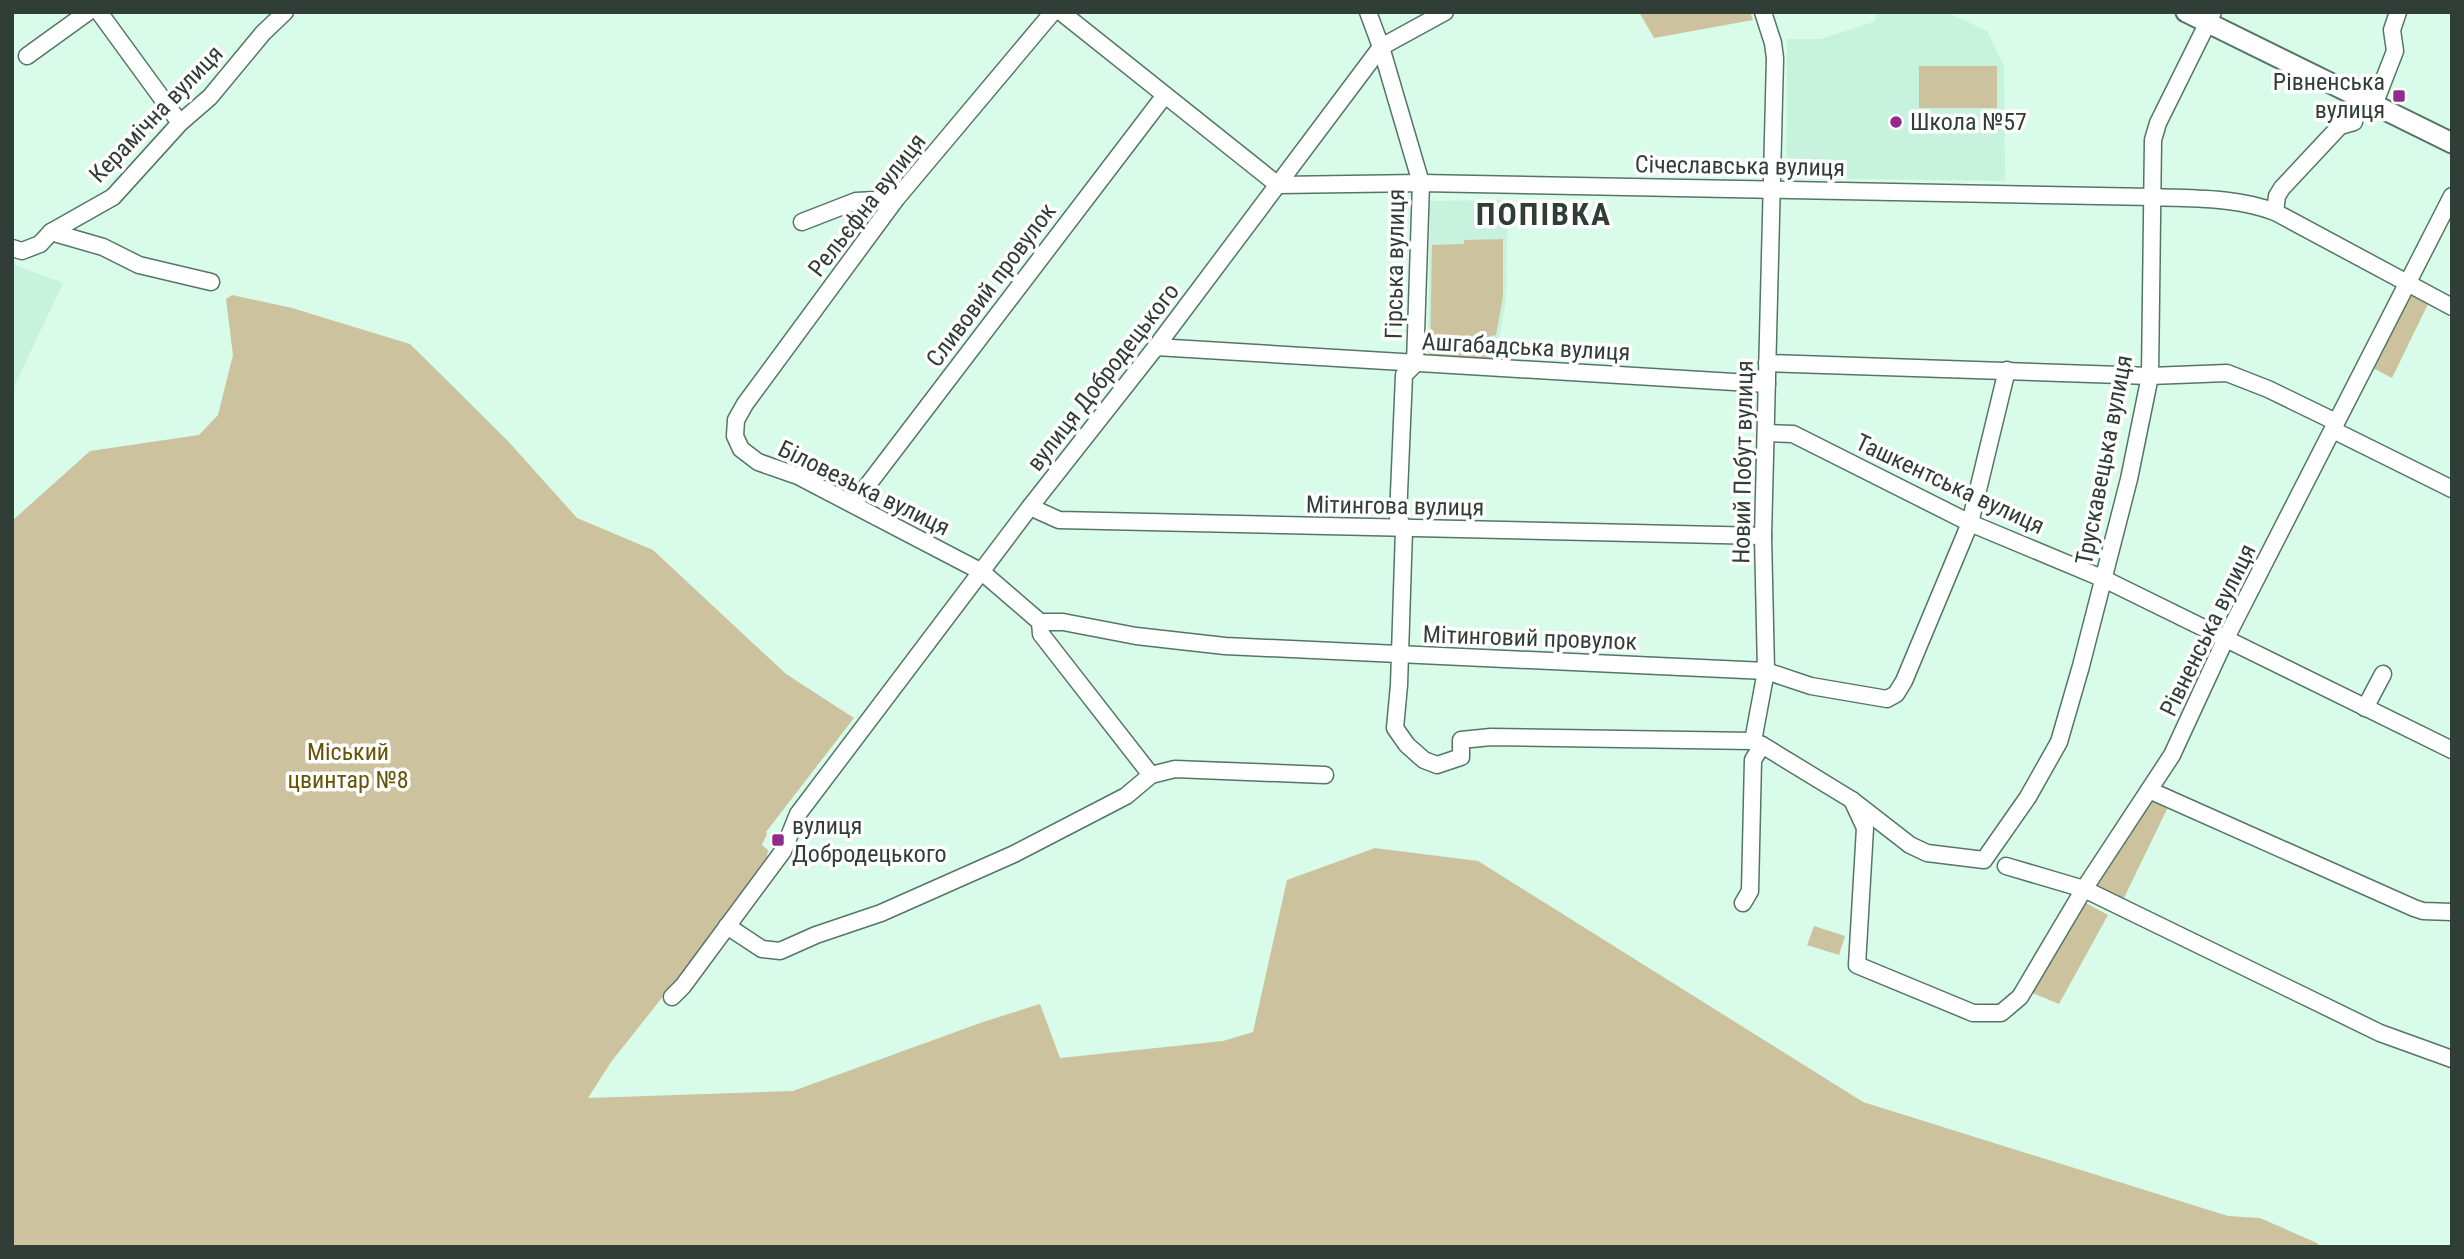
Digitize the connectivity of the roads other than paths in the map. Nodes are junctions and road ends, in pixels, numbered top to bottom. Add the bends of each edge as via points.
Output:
1 (89, 12) edge
2 (99, 12) edge
3 (285, 12) edge
4 (1053, 12) edge
5 (1061, 12) edge
6 (1368, 12) edge
7 (1445, 12) edge
8 (1763, 12) edge
9 (2186, 12) edge
10 (2398, 12) edge
11 (2210, 17) edge
12 (1381, 47) junction
13 (27, 56) dead end
14 (1165, 95) junction
15 (2374, 105) junction
16 (2354, 122) dead end
17 (180, 123) junction
18 (2452, 143) edge
19 (1421, 183) junction
20 (1278, 185) junction
21 (1772, 189) junction
22 (2452, 196) edge
23 (2152, 197) junction
24 (896, 199) junction
25 (2275, 212) junction
26 (802, 222) dead end
27 (51, 232) junction
28 (12, 248) edge
29 (211, 282) dead end
30 (2408, 285) junction
31 (2452, 307) edge
32 (1156, 347) junction
33 (1768, 363) junction
34 (1415, 364) junction
35 (2007, 370) junction
36 (2150, 376) junction
37 (1767, 384) junction
38 (2335, 426) junction
39 (1766, 433) junction
40 (735, 436) joint
41 (2452, 489) edge
42 (854, 503) junction
43 (1030, 507) junction
44 (1970, 523) junction
45 (1404, 529) junction
46 (1763, 536) junction
47 (982, 572) junction
48 (2104, 579) junction
49 (1041, 622) junction
50 (2226, 638) junction
51 (1400, 656) junction
52 (1766, 671) junction
53 (2383, 674) dead end
54 (2365, 708) junction
55 (1758, 743) junction
56 (2452, 750) edge
57 (1151, 775) junction
58 (1325, 775) dead end
59 (2149, 790) junction
60 (1852, 800) junction
61 (2006, 866) dead end
62 (2084, 889) junction
63 (1743, 904) dead end
64 (2452, 912) edge
65 (727, 926) junction
66 (672, 997) dead end
67 (2452, 1059) edge

1 - 13 street
2 - 17 street
3 - 17 street, Керамічна вулиця
4 - 24 street, Рельєфна вулиця
5 - 14 street
6 - 12 street, Гірська вулиця
7 - 12 street, вулиця Добродецького
8 - 21 street, Новий Побут вулиця via 1774,58
9 - 11 main road
10 - 15 street via 2392,30 2395,51
11 - 15 main road
11 - 23 street, Трускавецька вулиця via 2158,123 2151,155
12 - 19 street, Гірська вулиця
12 - 20 street, вулиця Добродецького
14 - 20 street
14 - 42 street, Сливовий провулок
15 - 18 main road
16 - 25 street via 2340,126 2281,188
17 - 27 street, Керамічна вулиця via 113,197
19 - 20 street, Січеславська вулиця
19 - 21 street, Січеславська вулиця
19 - 34 street, Гірська вулиця
20 - 32 street, вулиця Добродецького
21 - 23 street, Січеславська вулиця
21 - 33 street, Новий Побут вулиця
22 - 30 street, Рівненська вулиця
23 - 25 street, Січеславська вулиця via 2225,200
23 - 36 street, Трускавецька вулиця
24 - 26 street via 856,201
24 - 40 street, Рельєфна вулиця via 745,404 736,420
25 - 30 street, Січеславська вулиця
27 - 28 street, Керамічна вулиця via 40,244 22,251
27 - 29 street via 103,247 139,265
30 - 31 street, Січеславська вулиця
30 - 38 street, Рівненська вулиця
32 - 34 street, Ашгабадська вулиця
32 - 43 street, вулиця Добродецького
33 - 35 street
33 - 37 street, Новий Побут вулиця
34 - 37 street, Ашгабадська вулиця
34 - 45 street, Гірська вулиця via 1404,375 1398,517
35 - 36 street
35 - 44 street
36 - 38 street via 2227,373 2268,389
36 - 48 street, Трускавецька вулиця
37 - 39 street, Новий Побут вулиця
38 - 41 street
38 - 50 street, Рівненська вулиця
39 - 44 street, Ташкентська вулиця via 1793,434
39 - 46 street, Новий Побут вулиця
40 - 42 street, Біловезька вулиця via 741,449 758,462
42 - 47 street, Біловезька вулиця
43 - 45 street, Мітингова вулиця via 1059,520
43 - 47 street, вулиця Добродецького
44 - 48 street, Ташкентська вулиця
44 - 52 street, Мітинговий провулок via 1896,694 1873,698 1811,686
45 - 46 street, Мітингова вулиця
45 - 51 street, Гірська вулиця
46 - 52 street, Новий Побут вулиця
47 - 49 street, Біловезька вулиця
47 - 65 street, вулиця Добродецького via 798,814 783,851
48 - 50 street, Ташкентська вулиця
48 - 60 street, Трускавецька вулиця via 2059,742 1984,860 1927,853
49 - 51 street, Мітинговий провулок via 1225,646
49 - 57 street via 1041,634
50 - 54 street, Ташкентська вулиця
50 - 59 street, Рівненська вулиця via 2172,755
51 - 52 street, Мітинговий провулок
51 - 55 street, Гірська вулиця via 1395,728 1406,745 1437,765 1461,757 1461,740 1491,737
52 - 55 street, Новий Побут вулиця
53 - 54 street
54 - 56 street, Ташкентська вулиця
55 - 60 street
55 - 63 street, Новий Побут вулиця via 1753,760 1750,891
57 - 58 street via 1175,769
57 - 65 street via 1126,796 1014,854 881,913 780,951 762,949
59 - 62 street, Рівненська вулиця
59 - 64 street via 2414,908
60 - 62 street, Рівненська вулиця via 1865,828 1857,965 1973,1013 2001,1013 2020,997
61 - 62 street
62 - 67 street via 2380,1033
65 - 66 street, вулиця Добродецького

